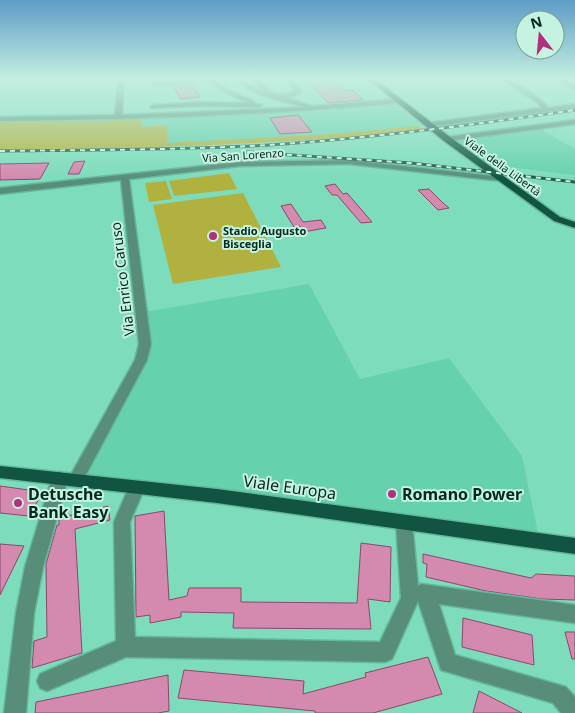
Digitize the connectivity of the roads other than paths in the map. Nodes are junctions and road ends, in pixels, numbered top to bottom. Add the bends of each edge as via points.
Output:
1 (118, 112) edge
2 (148, 112) edge
3 (258, 112) edge
4 (413, 112) edge
5 (527, 112) edge
6 (118, 118) junction
7 (144, 118) junction
8 (0, 120) edge
9 (575, 122) edge
10 (428, 124) junction
11 (447, 139) junction
12 (125, 178) junction
13 (500, 178) junction
14 (0, 191) edge
15 (557, 219) junction
16 (575, 225) edge
17 (575, 235) edge
18 (0, 472) edge
19 (68, 479) junction
20 (137, 487) junction
21 (404, 522) junction
22 (575, 546) edge
23 (418, 592) junction
24 (575, 614) edge
25 (126, 647) junction
26 (47, 681) dead end
27 (15, 713) edge
28 (575, 713) edge

1 - 6 street
2 - 7 street
3 - 7 street
4 - 10 main road, Viale della Libertà
5 - 10 street
6 - 7 street
6 - 8 street
9 - 11 street
10 - 11 main road, Viale della Libertà
11 - 13 main road, Viale della Libertà
12 - 13 street, Via San Lorenzo via 251,163 321,162 373,164
12 - 14 street, Via San Lorenzo
12 - 19 street, Via Enrico Caruso via 145,344 141,360
13 - 15 main road, Viale della Libertà
15 - 16 main road, Viale della Libertà
15 - 17 main road
18 - 19 main road, Viale Europa
19 - 20 main road, Viale Europa
19 - 27 street, Via Enrico Caruso via 34,567 25,613
20 - 21 main road, Viale Europa
20 - 25 street via 122,522
21 - 22 main road, Viale Europa
21 - 23 street
23 - 24 street
23 - 25 street via 410,599 385,652
23 - 28 street via 448,663 559,694
25 - 26 street

